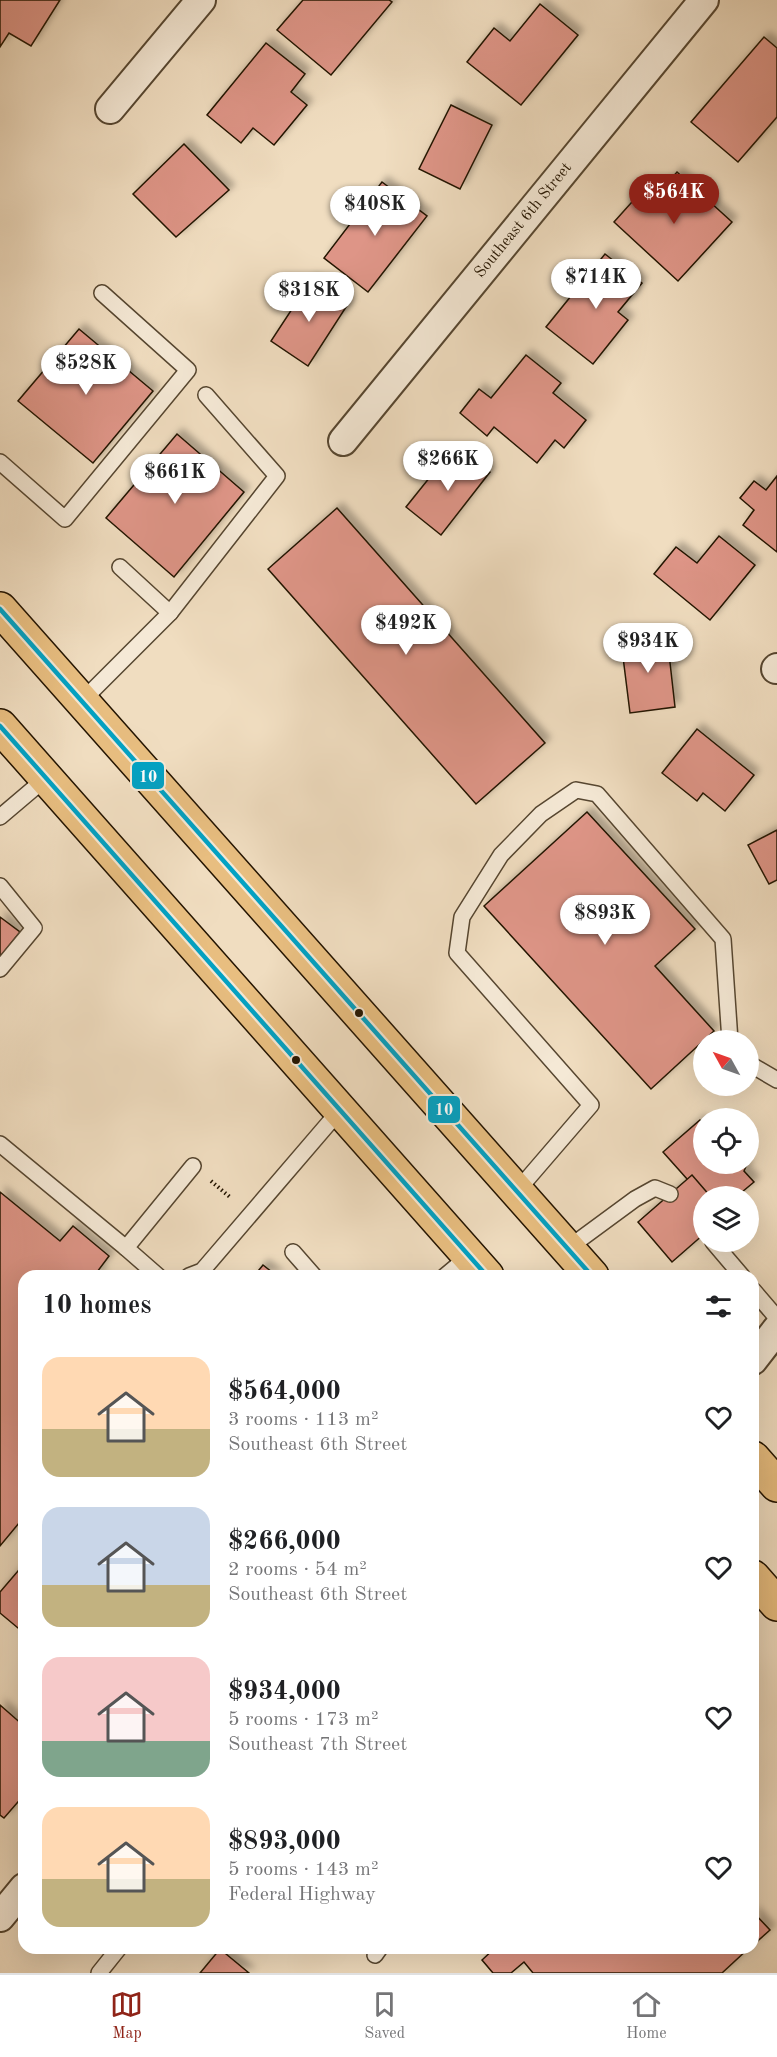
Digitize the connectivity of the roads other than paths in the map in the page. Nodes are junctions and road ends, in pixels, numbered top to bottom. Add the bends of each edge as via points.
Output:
1 (201, 0) edge
2 (704, 0) edge
3 (111, 110) dead end
4 (102, 293) dead end
5 (206, 395) dead end
6 (343, 441) dead end
7 (0, 462) edge
8 (120, 567) dead end
9 (170, 613) junction
10 (7, 620) edge
11 (82, 701) junction
12 (0, 726) edge
13 (46, 778) junction
14 (0, 817) edge
15 (0, 886) edge
16 (0, 969) edge
17 (729, 1030) edge
18 (759, 1070) edge
19 (777, 1080) edge
20 (340, 1110) junction
21 (0, 1144) edge
22 (193, 1166) dead end
23 (517, 1191) junction
24 (670, 1194) dead end
25 (126, 1248) junction
26 (567, 1249) junction
27 (293, 1252) dead end
28 (722, 1252) edge
29 (151, 1270) edge
30 (203, 1270) edge
31 (309, 1270) edge
32 (467, 1270) edge
33 (586, 1270) edge
34 (737, 1270) edge
35 (759, 1297) edge
36 (777, 1318) edge
37 (777, 1329) edge
38 (759, 1352) edge
39 (759, 1465) edge
40 (777, 1485) edge
41 (759, 1584) edge
42 (777, 1604) edge
43 (18, 1895) edge
44 (0, 1917) edge
45 (114, 1954) edge
46 (99, 1973) edge

1 - 3 street
2 - 6 street, Southeast 6th Street
4 - 7 lane via 188,370 64,519
5 - 9 lane via 277,476
8 - 9 lane
9 - 11 lane
10 - 11 main road
11 - 23 main road
12 - 13 main road
13 - 14 lane
13 - 20 main road
15 - 16 lane via 34,928
17 - 23 lane via 723,939 597,794 576,790 541,813 501,855 462,917 457,953 591,1105
18 - 19 lane
20 - 30 lane
20 - 32 main road
21 - 25 lane
22 - 25 lane
23 - 26 main road
24 - 26 lane via 656,1188 635,1199
25 - 29 lane
26 - 33 main road
27 - 31 lane
28 - 34 lane
35 - 36 lane
37 - 38 street
39 - 40 main road
41 - 42 main road
43 - 44 street
45 - 46 lane

